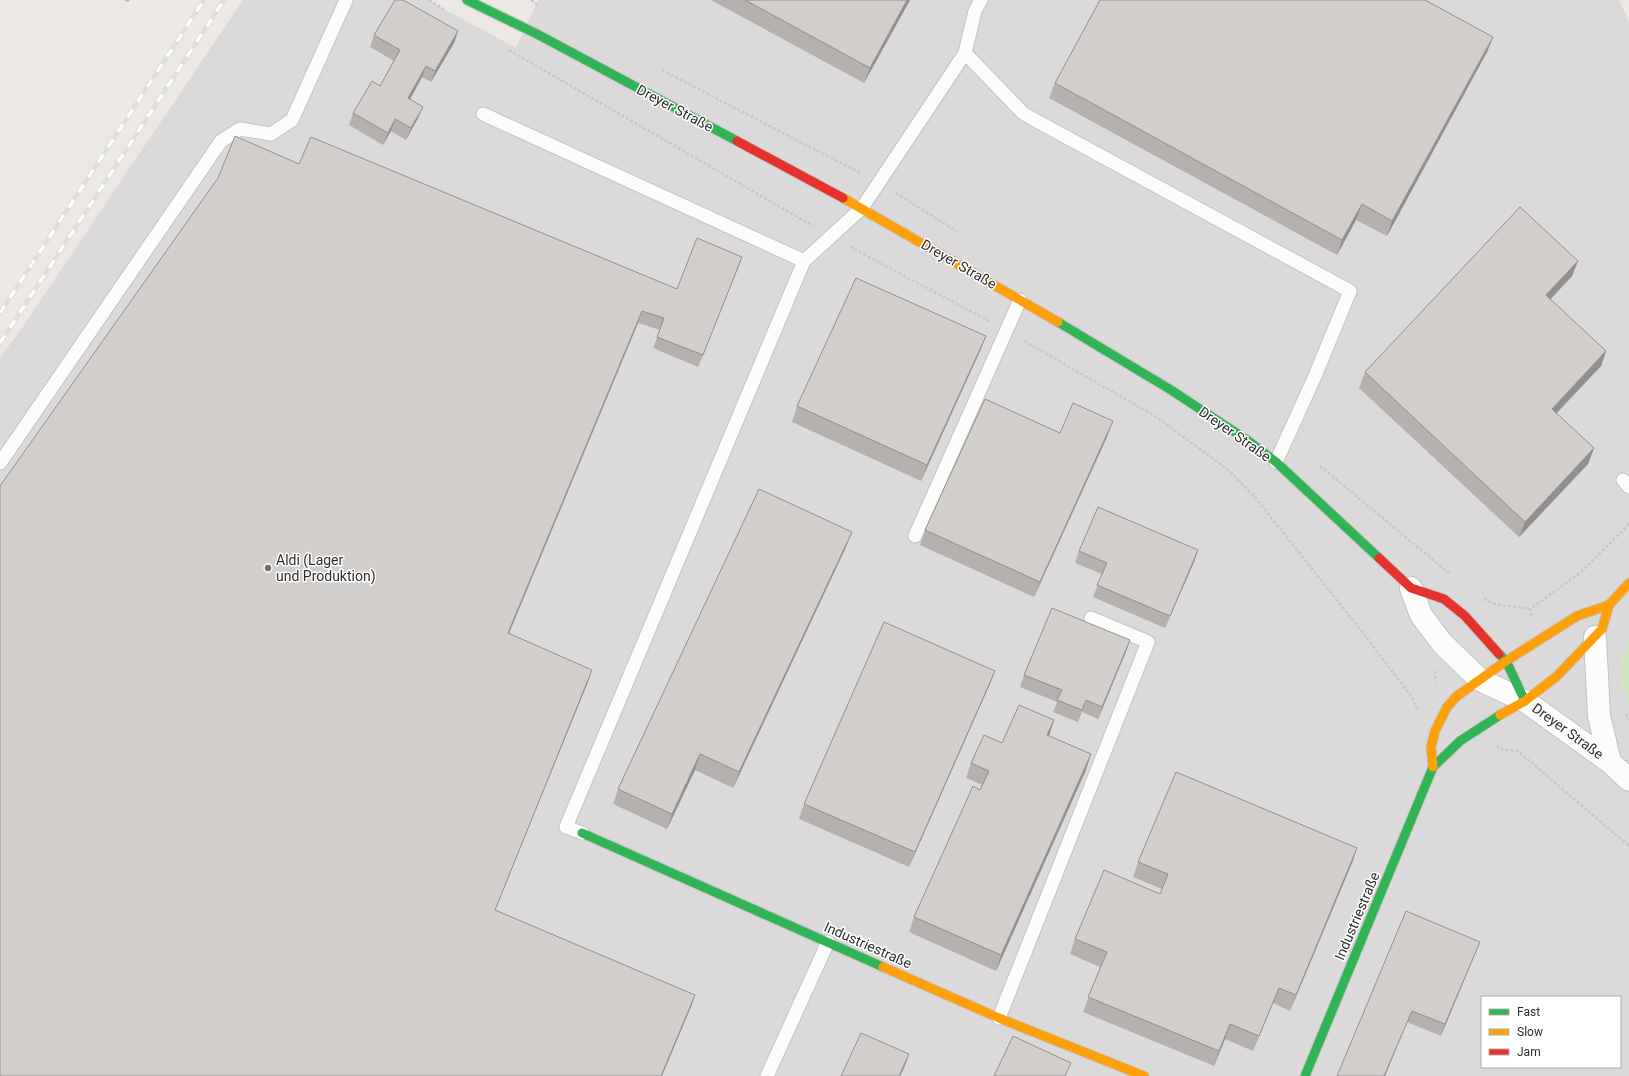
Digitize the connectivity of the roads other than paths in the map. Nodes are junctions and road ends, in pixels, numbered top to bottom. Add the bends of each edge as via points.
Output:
1 (346, 0) edge
2 (467, 0) edge
3 (981, 0) edge
4 (965, 53) junction
5 (483, 114) dead end
6 (862, 208) junction
7 (804, 261) junction
8 (1020, 300) junction
9 (1276, 462) junction
10 (0, 463) edge
11 (915, 536) dead end
12 (1629, 583) edge
13 (1411, 588) junction
14 (1609, 605) junction
15 (1091, 618) dead end
16 (1595, 638) junction
17 (1506, 661) junction
18 (1480, 680) junction
19 (1526, 701) junction
20 (1610, 762) junction
21 (1433, 766) junction
22 (1629, 780) edge
23 (582, 833) joint
24 (828, 942) junction
25 (999, 1018) junction
26 (767, 1076) edge
27 (1144, 1076) edge
28 (1305, 1076) edge

1 - 10 lane via 292,120 271,134 240,129 221,141
2 - 6 street, Dreyer Straße via 537,34
3 - 4 lane via 975,10
4 - 6 lane
4 - 9 lane via 1028,116 1350,291
5 - 7 lane
6 - 7 lane
6 - 8 street, Dreyer Straße
7 - 23 lane via 566,827
8 - 9 street, Dreyer Straße via 1171,390
8 - 11 lane
9 - 13 street, Dreyer Straße
12 - 14 street
13 - 17 street, Dreyer Straße via 1444,599 1465,616
13 - 18 street, Dreyer Straße via 1421,615 1442,643
14 - 16 street, Industriestraße via 1602,629
14 - 17 street via 1577,616
15 - 25 lane via 1148,642
16 - 19 street, Industriestraße via 1557,676
16 - 20 street, Dreyer Straße via 1599,716
17 - 18 street
17 - 19 street, Dreyer Straße
18 - 19 street, Dreyer Straße
18 - 21 street, Industriestraße via 1457,696 1447,707 1435,731 1431,747
19 - 20 street, Dreyer Straße
19 - 21 street, Industriestraße via 1460,741
20 - 22 street, Dreyer Straße
21 - 28 street, Industriestraße
23 - 24 street, Industriestraße
24 - 25 street, Industriestraße
24 - 26 lane
25 - 27 street, Industriestraße

